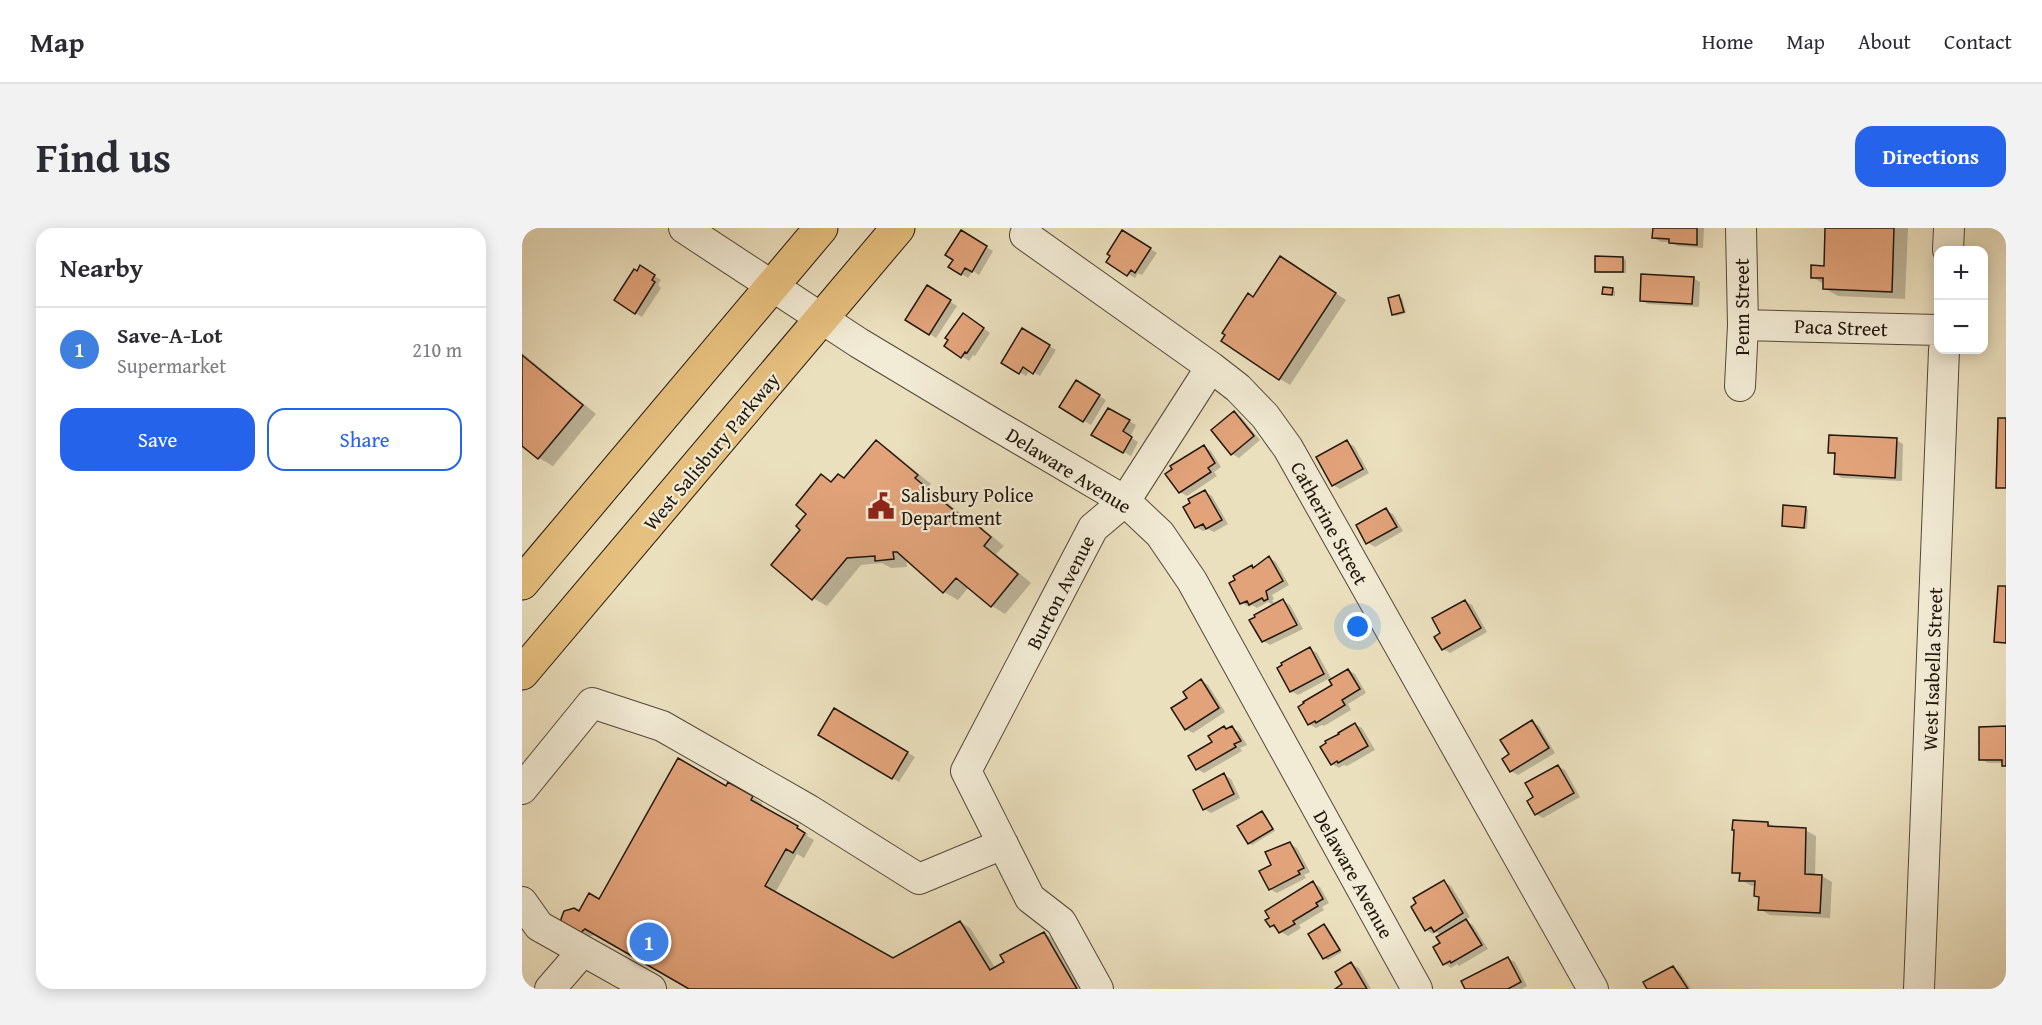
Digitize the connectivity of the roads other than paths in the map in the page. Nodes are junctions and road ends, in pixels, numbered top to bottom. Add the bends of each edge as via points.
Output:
1 (684, 228) edge
2 (821, 228) edge
3 (898, 228) edge
4 (1741, 228) edge
5 (1949, 228) edge
6 (1025, 235) dead end
7 (1948, 246) edge
8 (773, 285) junction
9 (822, 320) junction
10 (1743, 325) junction
11 (1934, 330) edge
12 (1944, 354) edge
13 (1211, 367) junction
14 (1740, 386) dead end
15 (1125, 501) junction
16 (522, 583) edge
17 (522, 673) edge
18 (522, 789) edge
19 (1003, 844) junction
20 (522, 902) edge
21 (583, 951) junction
22 (550, 989) edge
23 (651, 989) edge
24 (1098, 989) edge
25 (1417, 989) edge
26 (1593, 989) edge
27 (1919, 989) edge

1 - 8 street, Delaware Avenue
2 - 8 main road
3 - 9 main road, West Salisbury Parkway
4 - 10 street, Penn Street
5 - 7 street
6 - 13 street, Catherine Street
8 - 9 street, Delaware Avenue
8 - 16 main road
9 - 15 street, Delaware Avenue
9 - 17 main road, West Salisbury Parkway
10 - 11 street, Paca Street
10 - 14 street, Penn Street
12 - 27 street, West Isabella Street
13 - 15 street, Burton Avenue
13 - 26 street, Catherine Street via 1265,416 1288,448
15 - 19 street, Burton Avenue via 1093,528 966,771
15 - 25 street, Delaware Avenue via 1160,534 1192,581
18 - 19 street via 592,702 662,726 809,810 919,879
19 - 24 street via 1030,898 1061,922
20 - 21 street via 539,926
21 - 22 street
21 - 23 street

